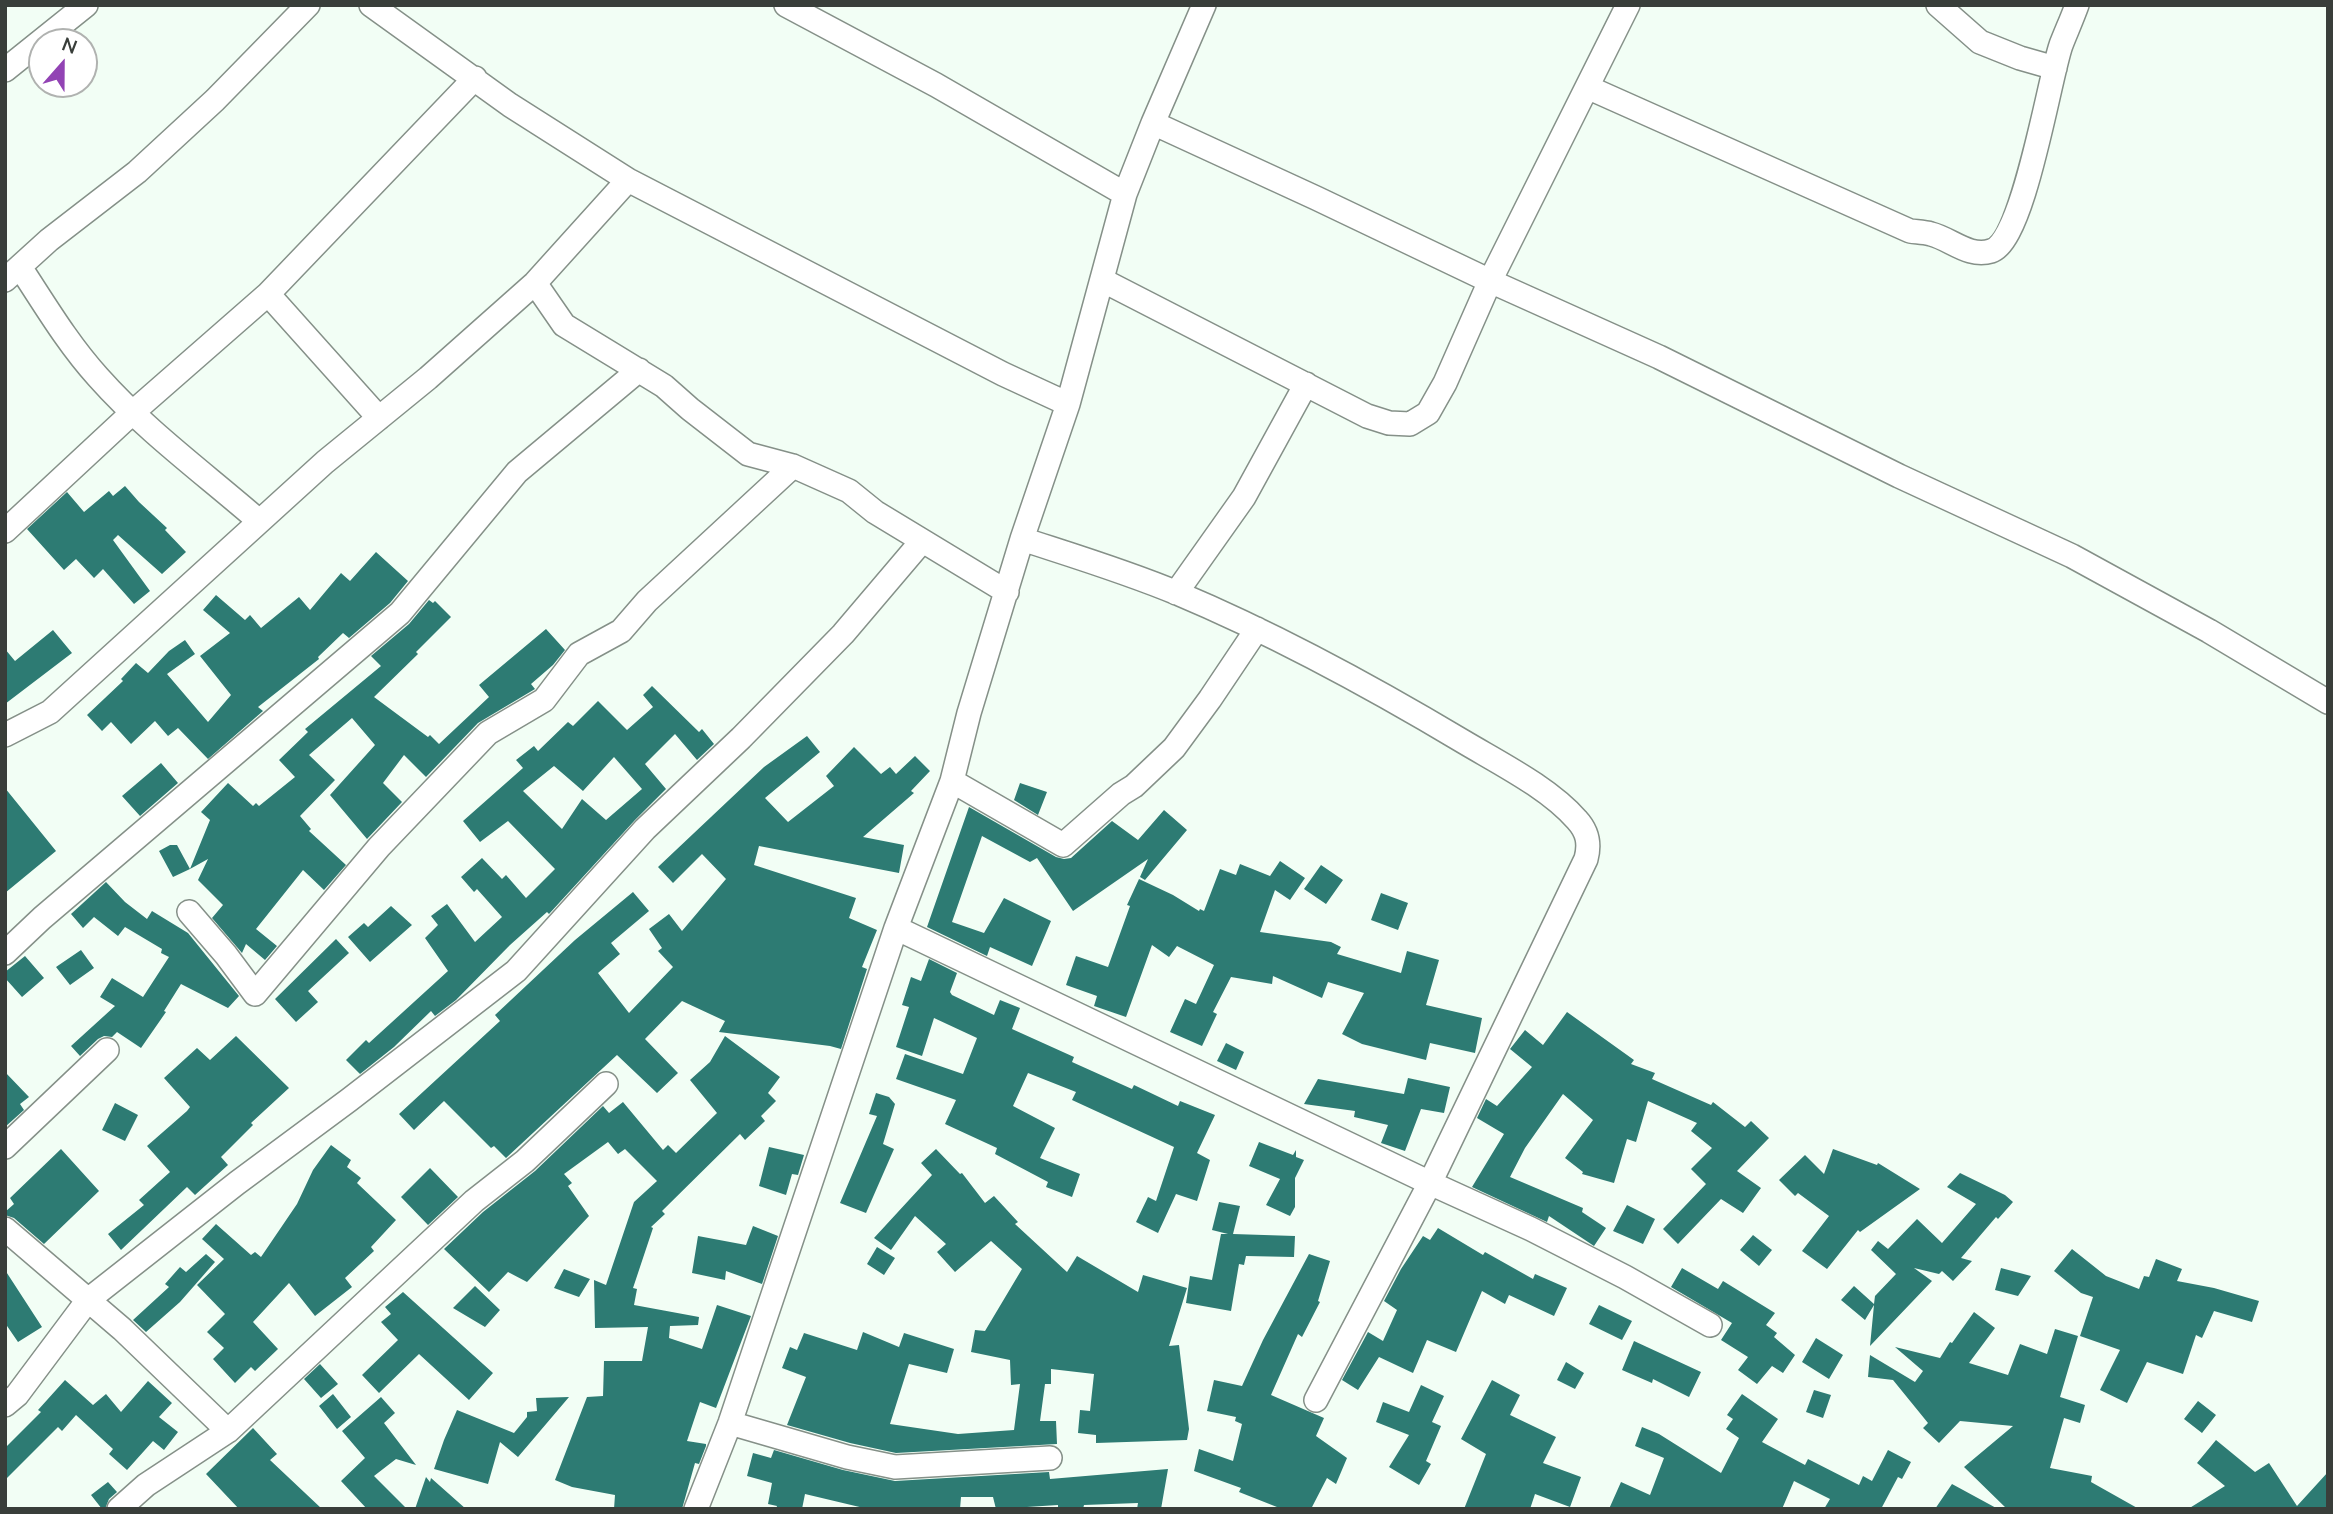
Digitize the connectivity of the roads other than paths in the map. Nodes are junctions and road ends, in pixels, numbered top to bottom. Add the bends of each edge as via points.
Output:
1 (86, 5) edge
2 (308, 5) edge
3 (371, 5) edge
4 (786, 5) edge
5 (1204, 5) edge
6 (1628, 5) edge
7 (1938, 5) edge
8 (2077, 5) edge
9 (2055, 68) junction
10 (5, 71) edge
11 (475, 78) junction
12 (1587, 88) junction
13 (1153, 123) junction
14 (628, 180) junction
15 (1125, 194) junction
16 (13, 274) edge
17 (1102, 280) junction
18 (1490, 281) junction
19 (535, 283) junction
20 (268, 294) junction
21 (639, 370) junction
22 (1306, 383) junction
23 (1068, 404) junction
24 (132, 413) junction
25 (379, 418) junction
26 (793, 466) junction
27 (260, 521) junction
28 (5, 531) edge
29 (1022, 539) junction
30 (922, 541) junction
31 (1007, 592) junction
32 (1176, 593) junction
33 (1257, 629) junction
34 (2323, 692) edge
35 (5, 735) edge
36 (952, 781) junction
37 (189, 912) dead end
38 (896, 928) junction
39 (5, 953) edge
40 (107, 1050) dead end
41 (606, 1084) dead end
42 (5, 1147) edge
43 (1430, 1183) junction
44 (5, 1229) edge
45 (88, 1300) junction
46 (1710, 1325) dead end
47 (1316, 1400) dead end
48 (5, 1405) edge
49 (730, 1423) junction
50 (228, 1431) junction
51 (1050, 1458) dead end
52 (119, 1509) edge
53 (696, 1509) edge

1 - 10 street
2 - 16 street via 137,172
3 - 11 street
4 - 15 street
5 - 13 street
6 - 12 street
7 - 9 street via 1980,42
8 - 9 street
9 - 12 street via 2043,128 2018,208 2001,243 1987,252 1973,252 1930,234 1909,231
11 - 14 street
11 - 20 street
12 - 18 street
13 - 15 street
13 - 18 street
14 - 19 street
14 - 23 street
15 - 17 street
16 - 24 street
17 - 22 street
17 - 23 street
18 - 22 street via 1445,383 1427,413 1410,424 1367,416
18 - 34 street via 1659,357 2071,556
19 - 21 street via 565,325
19 - 25 street
20 - 24 street
20 - 25 street
21 - 26 street via 748,454
21 - 39 street via 517,472 400,613
22 - 32 street via 1244,497
23 - 29 street
24 - 27 street
24 - 28 street
25 - 27 street
26 - 30 street via 849,491
26 - 37 street via 647,601 621,631 579,654 544,700 488,733 379,846 255,994
27 - 35 street via 50,712
29 - 31 street
29 - 32 street
30 - 31 street
30 - 45 street via 844,634 645,829 516,971
31 - 36 street
32 - 33 street
33 - 36 street via 1174,748 1063,845
33 - 43 street via 1514,771 1564,806 1580,822 1590,844
36 - 38 street
38 - 43 street
38 - 49 street
40 - 42 street
41 - 50 street via 525,1161 474,1200
43 - 46 street via 1566,1247
43 - 47 street
44 - 45 street
45 - 48 street
45 - 50 street
49 - 51 street via 895,1467
49 - 53 street
50 - 52 street via 146,1485

